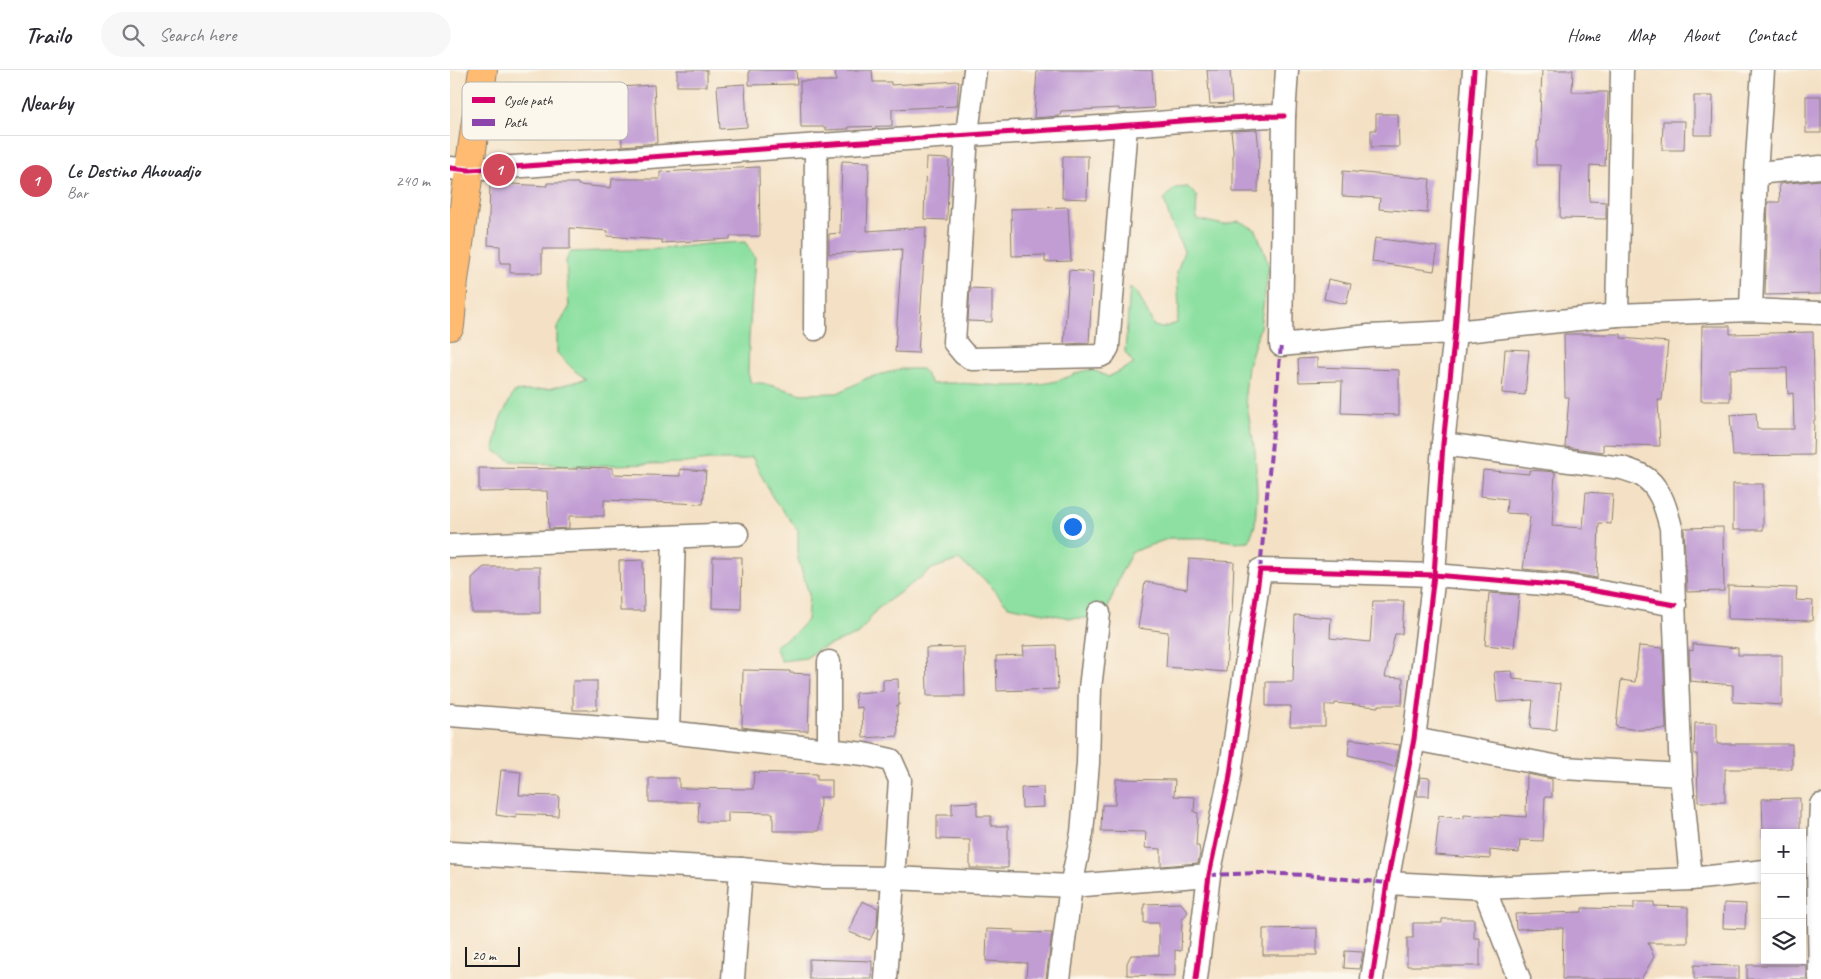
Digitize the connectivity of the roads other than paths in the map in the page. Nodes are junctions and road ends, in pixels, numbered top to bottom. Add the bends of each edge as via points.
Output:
1 (975, 70) edge
2 (1287, 70) edge
3 (1474, 70) edge
4 (1622, 70) edge
5 (1763, 70) edge
6 (1284, 116) junction
7 (1126, 126) junction
8 (968, 134) junction
9 (467, 140) edge
10 (816, 145) junction
11 (1821, 167) edge
12 (460, 169) edge
13 (1756, 173) junction
14 (1751, 310) junction
15 (1821, 312) edge
16 (1617, 315) junction
17 (450, 326) edge
18 (815, 329) dead end
19 (1455, 332) junction
20 (1443, 444) junction
21 (737, 534) dead end
22 (674, 537) junction
23 (450, 546) edge
24 (1434, 575) junction
25 (1675, 605) junction
26 (1099, 613) dead end
27 (829, 662) dead end
28 (450, 715) edge
29 (668, 732) junction
30 (1414, 739) junction
31 (829, 750) junction
32 (1681, 775) junction
33 (1821, 805) edge
34 (450, 853) edge
35 (1814, 866) edge
36 (741, 869) junction
37 (1761, 871) edge
38 (1209, 875) junction
39 (894, 878) junction
40 (1691, 879) junction
41 (1387, 883) junction
42 (1072, 886) junction
43 (1484, 888) junction
44 (733, 979) edge
45 (886, 979) edge
46 (1058, 979) edge
47 (1196, 979) edge
48 (1372, 979) edge
49 (1519, 979) edge
50 (1820, 979) edge

1 - 8 street
2 - 6 street
3 - 19 street
4 - 16 street
5 - 13 street
6 - 7 street
6 - 19 street via 1281,345
7 - 8 street
7 - 8 street via 1108,347 1100,356 972,359 957,348 954,342
8 - 10 street
9 - 12 main road
10 - 12 street
10 - 18 street
11 - 13 street
12 - 17 main road
13 - 14 street
14 - 15 street
14 - 16 street
16 - 19 street
19 - 20 street
20 - 24 street
20 - 25 street via 1622,468 1642,476 1659,493 1666,508 1671,528
21 - 22 street
22 - 23 street
22 - 29 street
24 - 25 street via 1567,586
24 - 30 street
24 - 38 street via 1260,570 1229,781
25 - 32 street
26 - 42 street via 1090,688 1082,834
27 - 31 street
28 - 29 street
29 - 31 street
30 - 32 street via 1564,768
30 - 41 street
31 - 39 street via 891,760 900,780
32 - 40 street
33 - 35 street
34 - 36 street
35 - 50 street
36 - 39 street via 823,878
36 - 44 street
37 - 40 street
38 - 42 street
38 - 47 street
39 - 42 street
39 - 45 street
40 - 43 street
41 - 43 street
41 - 48 street
42 - 46 street
43 - 49 street

